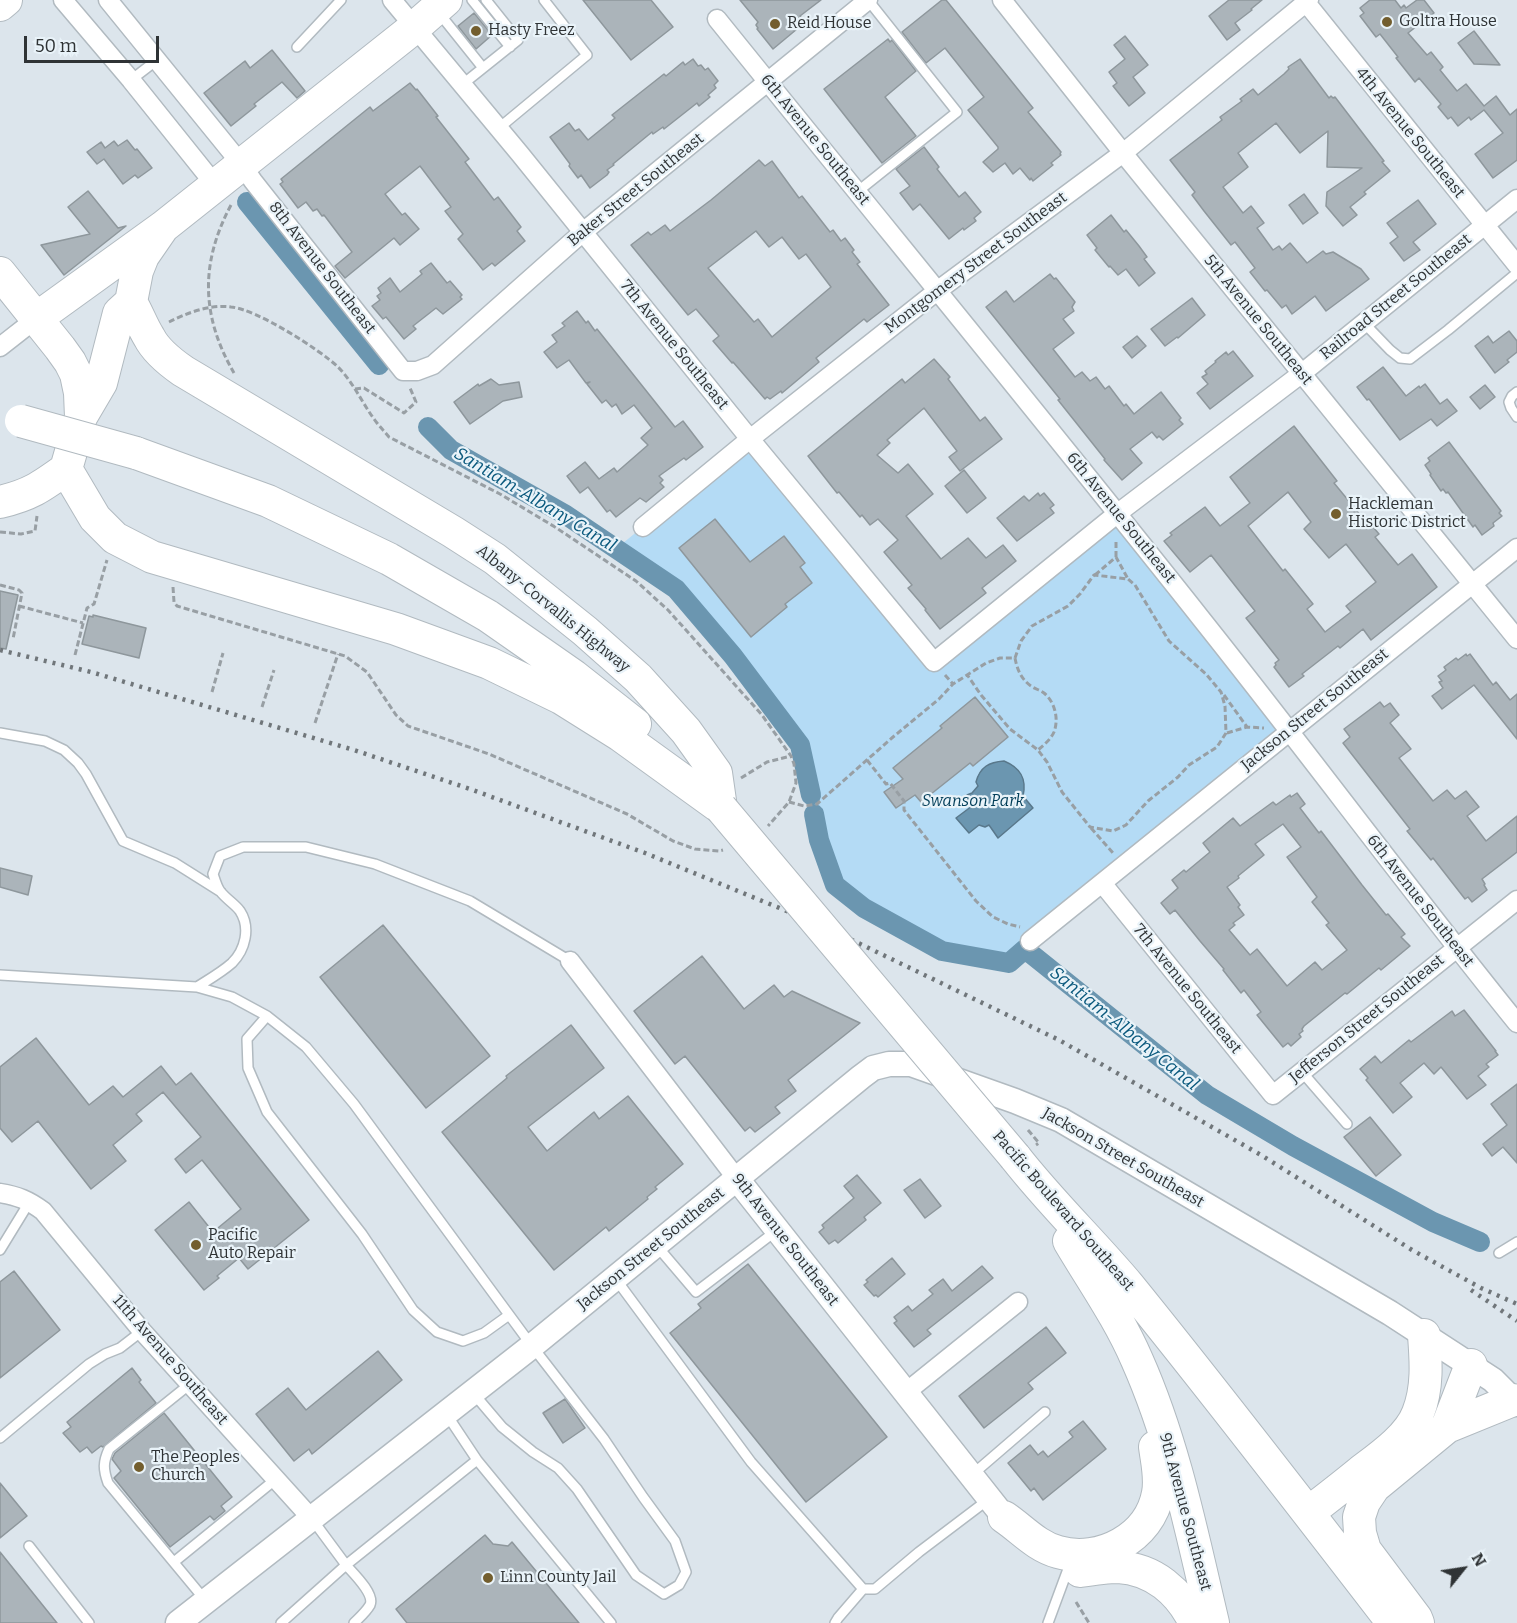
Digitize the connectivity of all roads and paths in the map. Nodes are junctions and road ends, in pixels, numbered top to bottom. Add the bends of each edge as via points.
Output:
1 (6, 0) edge
2 (63, 0) edge
3 (108, 0) edge
4 (341, 0) edge
5 (392, 0) edge
6 (472, 0) edge
7 (486, 0) edge
8 (544, 0) edge
9 (868, 0) edge
10 (1002, 0) edge
11 (1306, 1) edge
12 (0, 5) edge
13 (432, 12) edge
14 (717, 19) dead end
15 (297, 47) dead end
16 (510, 47) junction
17 (157, 60) junction
18 (483, 68) junction
19 (131, 80) junction
20 (768, 82) junction
21 (462, 84) junction
22 (500, 128) junction
23 (1123, 153) junction
24 (247, 173) junction
25 (216, 186) junction
26 (857, 192) junction
27 (1517, 199) edge
28 (1484, 225) junction
29 (163, 227) junction
30 (583, 232) junction
31 (1517, 265) edge
32 (0, 273) edge
33 (1517, 273) edge
34 (937, 291) junction
35 (131, 302) junction
36 (210, 308) junction
37 (37, 318) junction
38 (1364, 323) junction
39 (161, 329) dead end
40 (0, 347) edge
41 (403, 371) junction
42 (1301, 374) junction
43 (235, 375) dead end
44 (355, 389) junction
45 (1517, 392) edge
46 (81, 417) junction
47 (1517, 417) edge
48 (10, 419) edge
49 (750, 439) junction
50 (66, 469) junction
51 (0, 502) edge
52 (39, 507) dead end
53 (1118, 513) junction
54 (36, 523) junction
55 (43, 524) dead end
56 (643, 527) dead end
57 (0, 532) edge
58 (1517, 548) edge
59 (107, 559) dead end
60 (1094, 575) junction
61 (1128, 579) junction
62 (1473, 583) junction
63 (0, 585) edge
64 (173, 585) dead end
65 (19, 606) junction
66 (83, 623) junction
67 (13, 639) dead end
68 (1517, 639) edge
69 (223, 653) dead end
70 (75, 654) dead end
71 (338, 654) junction
72 (1015, 658) junction
73 (934, 662) joint
74 (274, 670) dead end
75 (968, 675) junction
76 (212, 692) dead end
77 (1221, 692) junction
78 (262, 707) dead end
79 (315, 723) dead end
80 (1290, 730) junction
81 (0, 733) edge
82 (1226, 733) junction
83 (1038, 750) junction
84 (791, 756) junction
85 (867, 760) junction
86 (737, 781) dead end
87 (789, 802) junction
88 (721, 808) junction
89 (766, 827) dead end
90 (1090, 827) junction
91 (729, 847) dead end
92 (1124, 865) junction
93 (1102, 883) junction
94 (221, 892) junction
95 (1517, 900) edge
96 (1053, 923) junction
97 (1030, 941) dead end
98 (1456, 948) junction
99 (570, 961) joint
100 (0, 975) edge
101 (197, 987) junction
102 (267, 1016) junction
103 (1517, 1023) edge
104 (1302, 1072) junction
105 (1273, 1095) joint
106 (1347, 1125) dead end
107 (1024, 1169) junction
108 (737, 1179) junction
109 (0, 1193) edge
110 (30, 1201) junction
111 (777, 1230) junction
112 (1517, 1242) edge
113 (656, 1245) junction
114 (0, 1250) edge
115 (1499, 1253) dead end
116 (615, 1278) junction
117 (1018, 1302) dead end
118 (509, 1315) junction
119 (142, 1331) junction
120 (1424, 1335) junction
121 (532, 1346) junction
122 (1471, 1365) junction
123 (190, 1384) junction
124 (472, 1392) junction
125 (905, 1393) junction
126 (1515, 1402) edge
127 (1155, 1404) junction
128 (1045, 1412) dead end
129 (446, 1413) junction
130 (1447, 1427) junction
131 (0, 1438) edge
132 (477, 1460) junction
133 (971, 1476) junction
134 (276, 1479) junction
135 (997, 1508) junction
136 (1308, 1513) junction
137 (311, 1518) junction
138 (29, 1546) dead end
139 (174, 1562) junction
140 (346, 1565) junction
141 (1068, 1569) junction
142 (863, 1589) junction
143 (206, 1601) junction
144 (1076, 1602) dead end
145 (89, 1623) edge
146 (178, 1623) edge
147 (281, 1623) edge
148 (354, 1623) edge
149 (610, 1623) edge
150 (835, 1623) edge
151 (1048, 1623) edge
152 (1089, 1623) edge
153 (1195, 1623) edge
154 (1213, 1623) edge
155 (1393, 1623) edge
156 (1418, 1623) edge

1 - 12 highway
2 - 19 street
3 - 17 street, 8th Avenue Southeast
4 - 15 lane
5 - 13 street, 7th Avenue Southeast
6 - 16 lane
7 - 16 lane via 518,40
8 - 22 lane via 587,55
9 - 20 street, Baker Street Southeast
9 - 26 lane via 957,112
10 - 23 street, 5th Avenue Southeast
11 - 23 street, Montgomery Street Southeast
11 - 28 street, 4th Avenue Southeast
13 - 18 lane
13 - 21 street, 7th Avenue Southeast
13 - 24 highway
14 - 20 street, 6th Avenue Southeast
16 - 18 lane
17 - 19 lane
17 - 24 street, 8th Avenue Southeast
18 - 21 lane
19 - 25 street
20 - 26 street, 6th Avenue Southeast
20 - 30 street, Baker Street Southeast
21 - 22 street, 7th Avenue Southeast
22 - 30 street, 7th Avenue Southeast
23 - 34 street, Montgomery Street Southeast
23 - 42 street, 5th Avenue Southeast
24 - 25 highway
24 - 36 path via 214,247 207,287
24 - 41 street, 8th Avenue Southeast
25 - 29 highway
26 - 34 street, 6th Avenue Southeast
27 - 28 street, Railroad Street Southeast
28 - 31 street, 4th Avenue Southeast
28 - 38 street, Railroad Street Southeast
29 - 35 highway via 143,256
29 - 37 highway
30 - 41 street, Baker Street Southeast via 434,365 417,372
30 - 49 street, 7th Avenue Southeast
32 - 37 highway
33 - 38 lane via 1410,359 1400,358
34 - 49 street, Montgomery Street Southeast
34 - 53 street, 6th Avenue Southeast
35 - 46 highway via 119,313 101,383
35 - 88 highway, Albany-Corvallis Highway via 151,341 170,362 495,559 585,631 638,678 686,731 716,773
36 - 39 path via 170,321
36 - 43 path via 215,331
36 - 44 path via 232,307 256,315 330,361
37 - 40 street
37 - 46 highway via 76,374
38 - 42 street, Railroad Street Southeast
41 - 44 path via 416,402 404,413 364,388
42 - 53 street, Railroad Street Southeast
42 - 62 street, 5th Avenue Southeast
44 - 84 path via 389,437 500,494 636,581 668,610 762,715
45 - 47 lane via 1509,402
46 - 50 highway
48 - 88 highway, bridge via 136,453 268,501 389,559 488,616 573,675 652,738
49 - 56 street, Montgomery Street Southeast
49 - 73 street, 7th Avenue Southeast
50 - 51 highway via 35,490
50 - 88 highway via 95,518 115,538 152,557 396,629 489,663 561,698
52 - 54 path
53 - 73 street, Railroad Street Southeast
53 - 80 street, 6th Avenue Southeast
54 - 55 path
54 - 57 path via 35,531 28,533
58 - 62 street, Jackson Street Southeast
59 - 66 path via 94,604 87,608
60 - 61 path
60 - 61 path via 1116,557
60 - 72 path via 1068,606 1032,626
61 - 77 path via 1169,641
62 - 68 street, 5th Avenue Southeast
62 - 80 street, Jackson Street Southeast
63 - 65 path via 22,593
64 - 71 path via 177,606
65 - 66 path
65 - 67 path
66 - 70 path
69 - 76 path
71 - 79 path
71 - 91 path via 367,672 408,726 489,754 627,814 673,841 695,849 719,851
72 - 75 path via 986,663
72 - 83 path via 1017,670 1029,685 1044,693 1057,716 1054,732
74 - 78 path
75 - 83 path via 1010,729
75 - 85 path
77 - 82 path
77 - 82 path via 1247,727
80 - 92 street, Jackson Street Southeast
80 - 98 street, 6th Avenue Southeast
81 - 94 lane via 45,741 64,750 86,774 123,842 175,864
82 - 90 path via 1217,747 1189,765 1126,825 1113,831
83 - 90 path via 1062,792
84 - 86 path via 767,762
84 - 87 path via 796,783
85 - 87 path via 818,804
85 - 96 path via 886,784 891,783 904,801 904,810 993,917 1020,927
87 - 89 path
88 - 107 highway, Pacific Boulevard Southeast, bridge
90 - 92 path
92 - 93 street, Jackson Street Southeast
93 - 96 street, Jackson Street Southeast
93 - 105 street, 7th Avenue Southeast
94 - 99 lane via 213,874 220,856 243,847 306,847 375,864 470,901
94 - 101 lane via 244,918 244,942 231,964
95 - 98 street, Jefferson Street Southeast
96 - 97 street, Jackson Street Southeast
98 - 103 street, 6th Avenue Southeast
98 - 104 street, Jefferson Street Southeast
99 - 108 street, 9th Avenue Southeast
100 - 101 lane
101 - 102 lane via 232,997
102 - 118 lane via 306,1047 354,1104
102 - 118 lane via 247,1039 248,1068 267,1112 362,1234 413,1310 437,1332 463,1341 484,1333
104 - 105 street, Jefferson Street Southeast
104 - 106 lane
107 - 127 highway, 9th Avenue Southeast via 1113,1314
107 - 136 highway, Pacific Boulevard Southeast via 1127,1284
108 - 111 street, 9th Avenue Southeast
108 - 113 street, Jackson Street Southeast
108 - 120 street, Jackson Street Southeast via 873,1068 911,1064 1061,1120
109 - 110 street
110 - 114 lane
110 - 119 street, 11th Avenue Southeast via 43,1211
111 - 113 lane via 696,1292
111 - 125 street, 9th Avenue Southeast
112 - 115 lane
113 - 116 street, Jackson Street Southeast
116 - 121 street, Jackson Street Southeast
116 - 142 lane via 751,1462
117 - 125 street
118 - 121 lane
119 - 123 street, 11th Avenue Southeast
119 - 131 lane via 89,1364
120 - 122 street, Jackson Street Southeast
120 - 136 highway via 1425,1383 1417,1415 1385,1453
121 - 124 street, Jackson Street Southeast
121 - 124 lane via 604,1438 675,1541 686,1572 679,1585 664,1594 636,1575 577,1489 558,1468 502,1427
122 - 126 street
122 - 130 highway
123 - 134 street, 11th Avenue Southeast
123 - 139 lane via 109,1449 104,1459 108,1483
124 - 129 street, Jackson Street Southeast
125 - 133 street, 9th Avenue Southeast
126 - 130 highway
127 - 135 highway via 1153,1438 1158,1494 1150,1516 1136,1534 1100,1553 1081,1556 1058,1552 1036,1543
127 - 154 highway, 9th Avenue Southeast via 1184,1499
128 - 133 lane
129 - 132 lane
129 - 137 street, Jackson Street Southeast
130 - 156 highway via 1374,1487 1359,1517 1365,1550
132 - 140 lane
132 - 149 lane
133 - 135 street, 9th Avenue Southeast
134 - 137 street, 11th Avenue Southeast
134 - 139 lane
135 - 141 highway via 1013,1542 1035,1560
135 - 142 lane via 919,1552 875,1589
136 - 155 highway, Pacific Boulevard Southeast
137 - 140 lane
137 - 143 street, Jackson Street Southeast
138 - 145 lane
139 - 143 lane
140 - 147 lane
140 - 148 lane via 371,1598
141 - 151 lane
141 - 153 highway via 1118,1567 1156,1577 1188,1608
142 - 150 lane
143 - 146 street, Jackson Street Southeast
144 - 152 path

